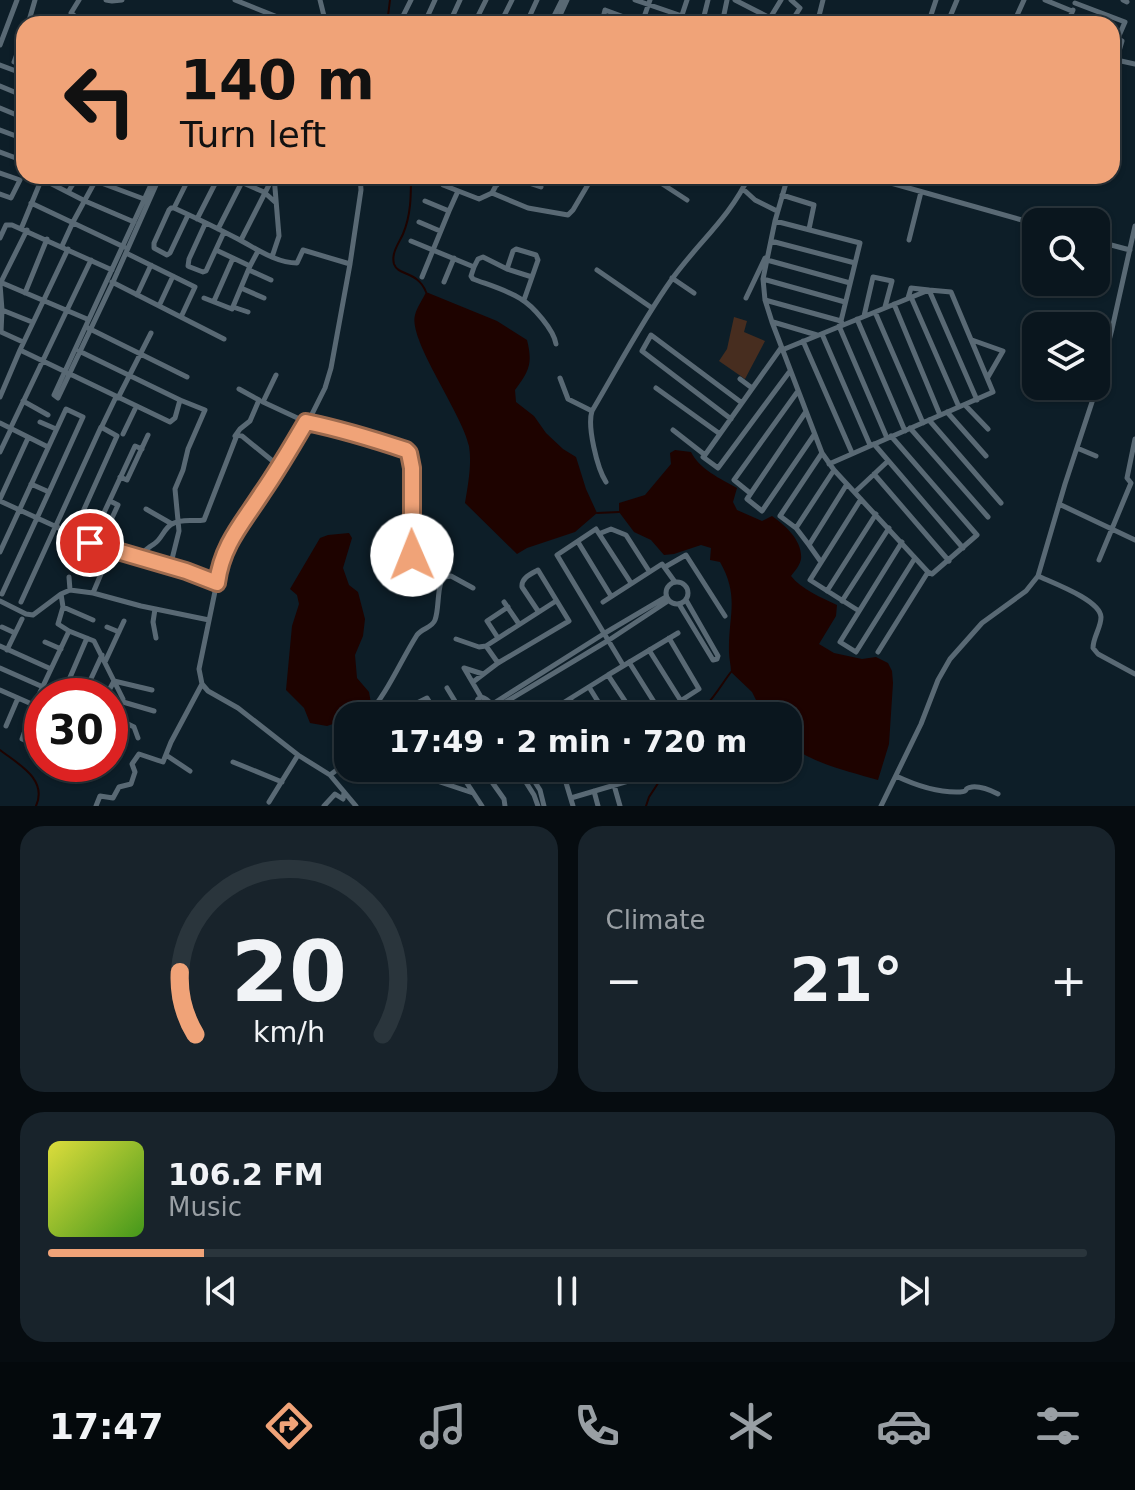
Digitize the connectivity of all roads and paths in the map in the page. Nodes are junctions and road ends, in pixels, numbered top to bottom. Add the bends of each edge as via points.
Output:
1 (17, 0) edge
2 (106, 0) edge
3 (122, 0) edge
4 (235, 0) edge
5 (607, 0) edge
6 (635, 0) edge
7 (687, 0) edge
8 (735, 0) edge
9 (791, 0) edge
10 (1045, 0) edge
11 (1076, 1) edge
12 (648, 2) edge
13 (605, 10) junction
14 (1072, 11) junction
15 (269, 16) edge
16 (605, 16) edge
17 (621, 16) edge
18 (682, 16) joint
19 (760, 16) edge
20 (795, 16) edge
21 (1070, 16) edge
22 (1111, 16) edge
23 (0, 45) edge
24 (16, 57) edge
25 (14, 62) dead end
26 (18, 184) edge
27 (40, 184) edge
28 (55, 184) edge
29 (73, 184) edge
30 (94, 184) edge
31 (110, 184) edge
32 (151, 184) edge
33 (151, 184) edge
34 (186, 184) edge
35 (215, 184) edge
36 (242, 184) edge
37 (252, 184) edge
38 (268, 184) edge
39 (274, 184) edge
40 (360, 184) edge
41 (443, 184) edge
42 (532, 184) edge
43 (588, 184) edge
44 (745, 184) edge
45 (785, 184) edge
46 (894, 184) edge
47 (497, 185) edge
48 (665, 185) edge
49 (541, 187) dead end
50 (743, 189) junction
51 (458, 191) junction
52 (68, 192) junction
53 (264, 192) junction
54 (921, 192) junction
55 (492, 193) junction
56 (0, 194) edge
57 (782, 195) junction
58 (144, 199) junction
59 (687, 200) dead end
60 (85, 201) junction
61 (425, 201) dead end
62 (31, 203) junction
63 (276, 203) junction
64 (174, 208) junction
65 (449, 211) junction
66 (777, 211) junction
67 (188, 215) junction
68 (197, 219) junction
69 (1022, 220) edge
70 (775, 221) junction
71 (73, 222) junction
72 (134, 222) junction
73 (419, 222) dead end
74 (205, 224) junction
75 (1135, 226) edge
76 (24, 229) junction
77 (809, 229) junction
78 (221, 230) junction
79 (440, 231) junction
80 (0, 238) edge
81 (47, 239) junction
82 (241, 240) junction
83 (909, 240) dead end
84 (411, 241) dead end
85 (771, 241) junction
86 (1110, 245) edge
87 (65, 248) junction
88 (125, 250) junction
89 (216, 250) junction
90 (434, 250) junction
91 (769, 250) junction
92 (1130, 250) junction
93 (258, 251) junction
94 (272, 257) junction
95 (233, 258) junction
96 (454, 258) junction
97 (91, 260) junction
98 (767, 260) junction
99 (855, 263) junction
100 (350, 264) junction
101 (151, 265) junction
102 (474, 267) junction
103 (250, 268) junction
104 (507, 269) junction
105 (112, 270) junction
106 (597, 270) dead end
107 (173, 276) junction
108 (422, 277) dead end
109 (532, 277) junction
110 (672, 278) junction
111 (763, 279) junction
112 (271, 280) dead end
113 (110, 281) junction
114 (444, 282) dead end
115 (0, 283) edge
116 (850, 283) junction
117 (241, 288) junction
118 (929, 290) junction
119 (25, 293) junction
120 (694, 293) dead end
121 (137, 295) junction
122 (204, 298) dead end
123 (264, 298) dead end
124 (746, 298) dead end
125 (909, 298) junction
126 (43, 300) junction
127 (524, 300) junction
128 (765, 300) junction
129 (214, 301) junction
130 (845, 302) junction
131 (894, 304) junction
132 (159, 306) junction
133 (233, 307) junction
134 (652, 308) junction
135 (885, 308) junction
136 (2, 310) junction
137 (66, 310) junction
138 (248, 312) dead end
139 (875, 312) junction
140 (181, 317) junction
141 (860, 318) junction
142 (32, 322) junction
143 (772, 322) junction
144 (841, 324) junction
145 (87, 325) junction
146 (151, 333) dead end
147 (820, 335) junction
148 (224, 339) dead end
149 (971, 339) junction
150 (803, 341) junction
151 (23, 342) junction
152 (556, 344) dead end
153 (782, 349) junction
154 (20, 350) junction
155 (78, 351) junction
156 (140, 354) junction
157 (42, 361) junction
158 (790, 370) junction
159 (68, 373) junction
160 (129, 375) junction
161 (276, 375) dead end
162 (187, 377) dead end
163 (988, 377) junction
164 (560, 378) dead end
165 (740, 379) dead end
166 (656, 388) dead end
167 (752, 388) junction
168 (239, 389) dead end
169 (798, 391) junction
170 (0, 397) edge
171 (117, 397) junction
172 (180, 400) junction
173 (977, 400) junction
174 (23, 401) junction
175 (261, 401) junction
176 (742, 403) junction
177 (962, 406) junction
178 (136, 407) junction
179 (592, 411) junction
180 (947, 412) junction
181 (805, 413) junction
182 (48, 415) dead end
183 (940, 415) junction
184 (988, 418) dead end
185 (731, 419) junction
186 (981, 421) junction
187 (40, 422) dead end
188 (306, 422) junction
189 (926, 422) junction
190 (0, 423) edge
191 (102, 426) dead end
192 (12, 427) junction
193 (56, 429) junction
194 (908, 429) junction
195 (988, 429) dead end
196 (673, 430) dead end
197 (123, 434) dead end
198 (720, 434) junction
199 (814, 434) junction
200 (148, 435) dead end
201 (235, 437) junction
202 (889, 437) junction
203 (28, 438) junction
204 (1135, 439) edge
205 (872, 444) junction
206 (48, 447) junction
207 (1077, 448) junction
208 (0, 452) edge
209 (822, 453) junction
210 (852, 453) junction
211 (705, 455) junction
212 (986, 456) dead end
213 (1096, 456) dead end
214 (888, 461) junction
215 (829, 464) junction
216 (280, 467) junction
217 (834, 470) junction
218 (874, 474) junction
219 (606, 482) dead end
220 (31, 484) junction
221 (847, 484) junction
222 (1133, 484) edge
223 (49, 492) junction
224 (855, 492) junction
225 (750, 493) junction
226 (861, 499) junction
227 (0, 500) edge
228 (109, 501) junction
229 (1001, 503) dead end
230 (1059, 504) junction
231 (146, 509) dead end
232 (19, 510) junction
233 (876, 514) junction
234 (988, 517) dead end
235 (38, 519) junction
236 (179, 522) junction
237 (172, 524) junction
238 (54, 526) junction
239 (796, 528) junction
240 (889, 528) junction
241 (1111, 529) junction
242 (72, 534) junction
243 (600, 534) junction
244 (1135, 540) edge
245 (578, 542) junction
246 (902, 542) junction
247 (90, 543) junction
248 (809, 545) junction
249 (99, 546) junction
250 (963, 548) junction
251 (111, 550) junction
252 (0, 552) edge
253 (63, 556) dead end
254 (139, 557) junction
255 (915, 558) junction
256 (82, 560) dead end
257 (1099, 560) dead end
258 (949, 561) junction
259 (821, 562) junction
260 (170, 567) junction
261 (665, 567) junction
262 (649, 571) junction
263 (928, 572) junction
264 (1038, 576) junction
265 (69, 577) dead end
266 (441, 582) junction
267 (675, 582) junction
268 (217, 583) junction
269 (631, 583) junction
270 (473, 588) dead end
271 (70, 590) junction
272 (827, 591) junction
273 (93, 593) junction
274 (61, 594) junction
275 (611, 596) junction
276 (1, 598) edge
277 (667, 599) junction
278 (686, 600) junction
279 (556, 601) junction
280 (842, 601) junction
281 (21, 602) dead end
282 (603, 602) dead end
283 (679, 604) junction
284 (63, 607) junction
285 (155, 609) junction
286 (538, 611) junction
287 (859, 611) junction
288 (725, 616) dead end
289 (22, 619) dead end
290 (93, 620) dead end
291 (209, 620) junction
292 (124, 621) dead end
293 (519, 624) junction
294 (2, 627) edge
295 (107, 627) dead end
296 (69, 631) junction
297 (119, 632) junction
298 (15, 633) junction
299 (605, 633) junction
300 (678, 633) dead end
301 (87, 638) junction
302 (156, 638) dead end
303 (498, 638) junction
304 (669, 638) junction
305 (456, 639) dead end
306 (609, 640) junction
307 (45, 642) dead end
308 (97, 644) junction
309 (0, 646) edge
310 (486, 646) junction
311 (61, 649) junction
312 (7, 650) junction
313 (111, 650) junction
314 (649, 650) junction
315 (878, 652) dead end
316 (102, 655) junction
317 (105, 662) junction
318 (498, 663) junction
319 (626, 663) junction
320 (0, 668) edge
321 (51, 669) junction
322 (483, 674) junction
323 (1135, 674) edge
324 (608, 675) junction
325 (47, 678) edge
326 (70, 678) edge
327 (91, 678) edge
328 (113, 678) edge
329 (24, 679) edge
330 (473, 682) junction
331 (128, 684) edge
332 (202, 684) junction
333 (589, 687) junction
334 (447, 688) dead end
335 (152, 690) dead end
336 (0, 691) edge
337 (481, 697) junction
338 (18, 698) junction
339 (570, 699) junction
340 (24, 701) edge
341 (681, 701) joint
342 (378, 702) edge
343 (456, 702) edge
344 (475, 702) edge
345 (487, 702) edge
346 (507, 702) edge
347 (509, 702) edge
348 (566, 702) edge
349 (572, 702) edge
350 (598, 702) edge
351 (626, 702) edge
352 (651, 702) edge
353 (128, 703) edge
354 (154, 711) dead end
355 (128, 724) edge
356 (6, 726) dead end
357 (138, 738) dead end
358 (166, 755) junction
359 (298, 755) junction
360 (233, 762) dead end
361 (190, 771) dead end
362 (334, 772) edge
363 (330, 775) junction
364 (896, 776) junction
365 (282, 782) junction
366 (440, 782) edge
367 (466, 782) edge
368 (492, 782) edge
369 (526, 782) edge
370 (535, 782) edge
371 (566, 782) edge
372 (624, 782) edge
373 (614, 785) junction
374 (594, 791) junction
375 (344, 792) junction
376 (473, 793) junction
377 (998, 794) dead end
378 (571, 798) junction
379 (269, 802) dead end
380 (96, 806) edge
381 (324, 806) edge
382 (356, 806) edge
383 (482, 806) edge
384 (505, 806) edge
385 (538, 806) edge
386 (544, 806) edge
387 (573, 806) edge
388 (598, 806) edge
389 (620, 806) edge
390 (881, 806) edge

1 - 23 street
2 - 3 street
4 - 15 street
5 - 13 street
6 - 12 street
7 - 18 street
8 - 19 street
9 - 20 street via 800,8
10 - 14 street
11 - 14 street
11 - 22 street
12 - 18 street
13 - 16 street
13 - 17 street
14 - 21 street
24 - 25 street
26 - 56 street via 11,198
27 - 62 street
28 - 52 street
29 - 52 street
30 - 60 street
31 - 58 street
32 - 58 street
33 - 88 street
34 - 64 street
35 - 68 street
36 - 78 street
37 - 53 street
38 - 53 street
39 - 63 street
40 - 100 street
41 - 51 street
42 - 49 street
43 - 55 street via 568,215 528,208
44 - 50 street
45 - 57 street
46 - 54 street
47 - 55 street
48 - 59 street
50 - 66 street
50 - 110 street
51 - 55 street via 479,199
51 - 65 street
52 - 60 street
53 - 63 street
53 - 82 street
54 - 69 street
54 - 83 street
57 - 66 street
57 - 77 street via 814,205
58 - 72 street
60 - 71 street
60 - 72 street
61 - 65 street
62 - 71 street
62 - 76 street
63 - 94 street via 279,239
64 - 67 street
64 - 67 street via 155,249 169,254
65 - 79 street
66 - 70 street
67 - 68 street
68 - 74 street
70 - 77 street
70 - 85 street
71 - 87 street
71 - 88 street
72 - 88 street
73 - 79 street
74 - 78 street
74 - 89 street via 188,266 205,272
75 - 92 street
76 - 80 street via 9,224
76 - 81 street
76 - 115 street
77 - 99 street via 860,243
78 - 82 street
78 - 89 street
79 - 90 street
81 - 87 street
81 - 119 street
82 - 93 street
84 - 90 street
85 - 91 street
85 - 99 street
86 - 92 street
87 - 97 street
87 - 126 street
88 - 101 street
88 - 105 street
88 - 113 street
89 - 95 street
90 - 96 street
90 - 108 street
91 - 98 street
91 - 124 street
92 - 207 street
93 - 94 street
93 - 103 street
94 - 100 street via 296,264 303,250
95 - 103 street
95 - 129 street
96 - 102 street
96 - 114 street
97 - 105 street
97 - 137 street
98 - 111 street
98 - 116 street
99 - 116 street
100 - 188 street via 329,376
101 - 107 street
101 - 121 street
102 - 104 street via 483,257
102 - 127 street via 472,278
103 - 112 street
103 - 117 street
104 - 109 street
104 - 109 street via 515,249 536,255
105 - 113 street
106 - 134 street
107 - 132 street
107 - 140 street via 195,287
109 - 127 street
110 - 120 street
110 - 134 street
111 - 128 street
111 - 130 street
113 - 121 street
113 - 145 street
115 - 119 street
115 - 136 street
116 - 130 street
117 - 123 street
117 - 133 street
118 - 125 street via 911,288
118 - 149 street via 951,292
118 - 173 street
119 - 126 street
121 - 132 street
122 - 129 street
125 - 131 street
125 - 177 street
126 - 137 street
126 - 142 street
127 - 152 street
128 - 143 street
128 - 144 street
129 - 133 street
130 - 144 street
131 - 135 street
131 - 183 street
132 - 140 street
133 - 138 street
134 - 179 street
135 - 139 street
135 - 141 street via 892,281 873,277
136 - 142 street
136 - 151 street via 1,332
137 - 145 street
137 - 157 street
139 - 141 street
139 - 189 street
140 - 148 street
141 - 144 street
141 - 194 street
142 - 151 street
143 - 147 street
143 - 153 street
144 - 147 street
144 - 202 street
145 - 155 street
145 - 156 street
146 - 156 street
147 - 150 street
147 - 205 street
149 - 163 street
149 - 163 street via 1003,350
150 - 153 street
150 - 210 street
151 - 154 street
153 - 158 street
153 - 167 street
154 - 157 street
154 - 170 street
155 - 159 street
155 - 160 street
156 - 160 street
156 - 162 street
157 - 159 street
157 - 174 street
158 - 169 street
158 - 211 street via 718,468
159 - 171 street
160 - 171 street
160 - 172 street
161 - 175 street
163 - 173 street via 993,392
164 - 179 street via 568,399
165 - 167 street
166 - 198 street
167 - 176 street
168 - 175 street
169 - 181 street
169 - 225 street via 734,480
171 - 178 street
171 - 191 street
172 - 178 street via 170,422
172 - 236 street via 205,410 175,489
173 - 177 street
174 - 182 street
174 - 192 street
175 - 188 street
175 - 201 street
176 - 185 street
176 - 185 street via 651,335 641,351
177 - 180 street
177 - 186 street
178 - 197 street
179 - 219 street via 596,453
180 - 183 street
180 - 212 street
181 - 199 street
181 - 225 street
183 - 189 street
184 - 186 street
185 - 198 street
186 - 195 street
187 - 193 street
188 - 216 street
188 - 266 street via 409,453 411,560
189 - 194 street
189 - 229 street
190 - 192 street
192 - 203 street
192 - 208 street
193 - 206 street
193 - 223 street via 66,409 83,417
194 - 202 street
194 - 234 street
196 - 211 street
198 - 211 street
199 - 209 street
199 - 225 street via 762,511 747,499
200 - 228 street via 142,449 135,446
201 - 216 street via 242,436
201 - 236 street via 206,518
202 - 205 street
202 - 250 street via 977,535
203 - 206 street
203 - 227 street
204 - 222 street via 1127,478
205 - 210 street
205 - 214 street
206 - 220 street
207 - 213 street
207 - 230 street
209 - 215 street
209 - 239 street via 780,516
210 - 215 street
214 - 218 street
214 - 250 street
215 - 217 street
216 - 268 street via 231,538
217 - 221 street
217 - 239 street
218 - 224 street
218 - 258 street
220 - 223 street
220 - 232 street
221 - 224 street
221 - 248 street
222 - 241 street
223 - 235 street
224 - 226 street
226 - 233 street
226 - 259 street
227 - 232 street
228 - 247 street
228 - 249 street via 118,505
230 - 241 street
230 - 264 street
231 - 237 street
232 - 235 street
232 - 252 street
233 - 240 street
233 - 272 street
235 - 238 street
235 - 276 street
236 - 237 street
236 - 260 street
237 - 254 street
238 - 242 street
238 - 242 street via 101,427 117,436
238 - 281 street
239 - 248 street
240 - 246 street
240 - 280 street
241 - 244 street
241 - 257 street
242 - 247 street
242 - 253 street
243 - 245 street via 596,529
243 - 262 street via 611,529 626,535
243 - 269 street
245 - 275 street
245 - 299 street via 557,555
246 - 255 street
246 - 287 street
247 - 249 street
247 - 256 street
248 - 259 street
249 - 251 street
250 - 258 street
251 - 254 street
251 - 273 street
254 - 260 street
255 - 263 street
255 - 287 street via 856,652 840,642
258 - 263 street
259 - 272 street via 810,580
260 - 268 street
261 - 262 street
261 - 267 street
261 - 288 street via 686,555
262 - 269 street
263 - 315 street
264 - 323 street via 1096,607 1101,620 1093,648
264 - 364 street via 982,623 950,659
265 - 271 street
266 - 270 street via 451,576
266 - 342 street via 435,622 419,633
267 - 277 street via 666,590
267 - 278 street via 686,587
268 - 291 street
269 - 275 street
271 - 273 street
271 - 274 street
272 - 280 street
273 - 285 street
274 - 276 street via 33,615
274 - 284 street
275 - 282 street
277 - 283 street
277 - 299 street
277 - 306 street
278 - 283 street
278 - 283 street via 717,659
279 - 286 street
279 - 286 street via 538,570 522,583
279 - 318 street via 569,621
280 - 287 street
284 - 290 street
284 - 296 street via 58,623
285 - 291 street
285 - 302 street
286 - 293 street
289 - 298 street
291 - 332 street via 199,669
292 - 297 street
293 - 303 street
293 - 303 street via 506,604 487,621
294 - 298 street
295 - 297 street
296 - 301 street
296 - 311 street
297 - 313 street
298 - 312 street
299 - 306 street
299 - 346 street
300 - 304 street
301 - 308 street
301 - 326 street
303 - 310 street
304 - 314 street
304 - 341 street via 699,687
305 - 310 street
306 - 319 street
306 - 347 street
307 - 311 street
308 - 313 street
308 - 316 street
309 - 312 street
310 - 318 street
311 - 321 street
312 - 321 street
313 - 317 street
314 - 319 street
314 - 341 street
316 - 317 street
316 - 327 street
317 - 328 street
318 - 322 street
319 - 324 street
319 - 352 street
320 - 329 street
321 - 325 street
322 - 330 street
322 - 330 street via 462,666
324 - 333 street
324 - 351 street
330 - 337 street
331 - 335 street
332 - 358 street
332 - 359 street
333 - 339 street
333 - 350 street
334 - 343 street
336 - 338 street
337 - 344 street
337 - 345 street
338 - 340 street
338 - 356 street
339 - 348 street
339 - 349 street
353 - 354 street
355 - 357 street
358 - 361 street
358 - 380 street via 161,762 139,754 132,764 131,784 120,787 113,798 100,796
359 - 363 street
359 - 365 street
360 - 365 street
362 - 363 street
363 - 375 street
364 - 377 street via 931,789 960,792 972,787
364 - 390 street
365 - 379 street
366 - 376 street
367 - 376 street
368 - 384 street
369 - 385 street
370 - 386 street
371 - 378 street
372 - 373 street
373 - 374 street
373 - 389 street
374 - 378 street
374 - 388 street
375 - 381 street via 343,799 335,794
375 - 382 street
376 - 383 street
378 - 387 street

